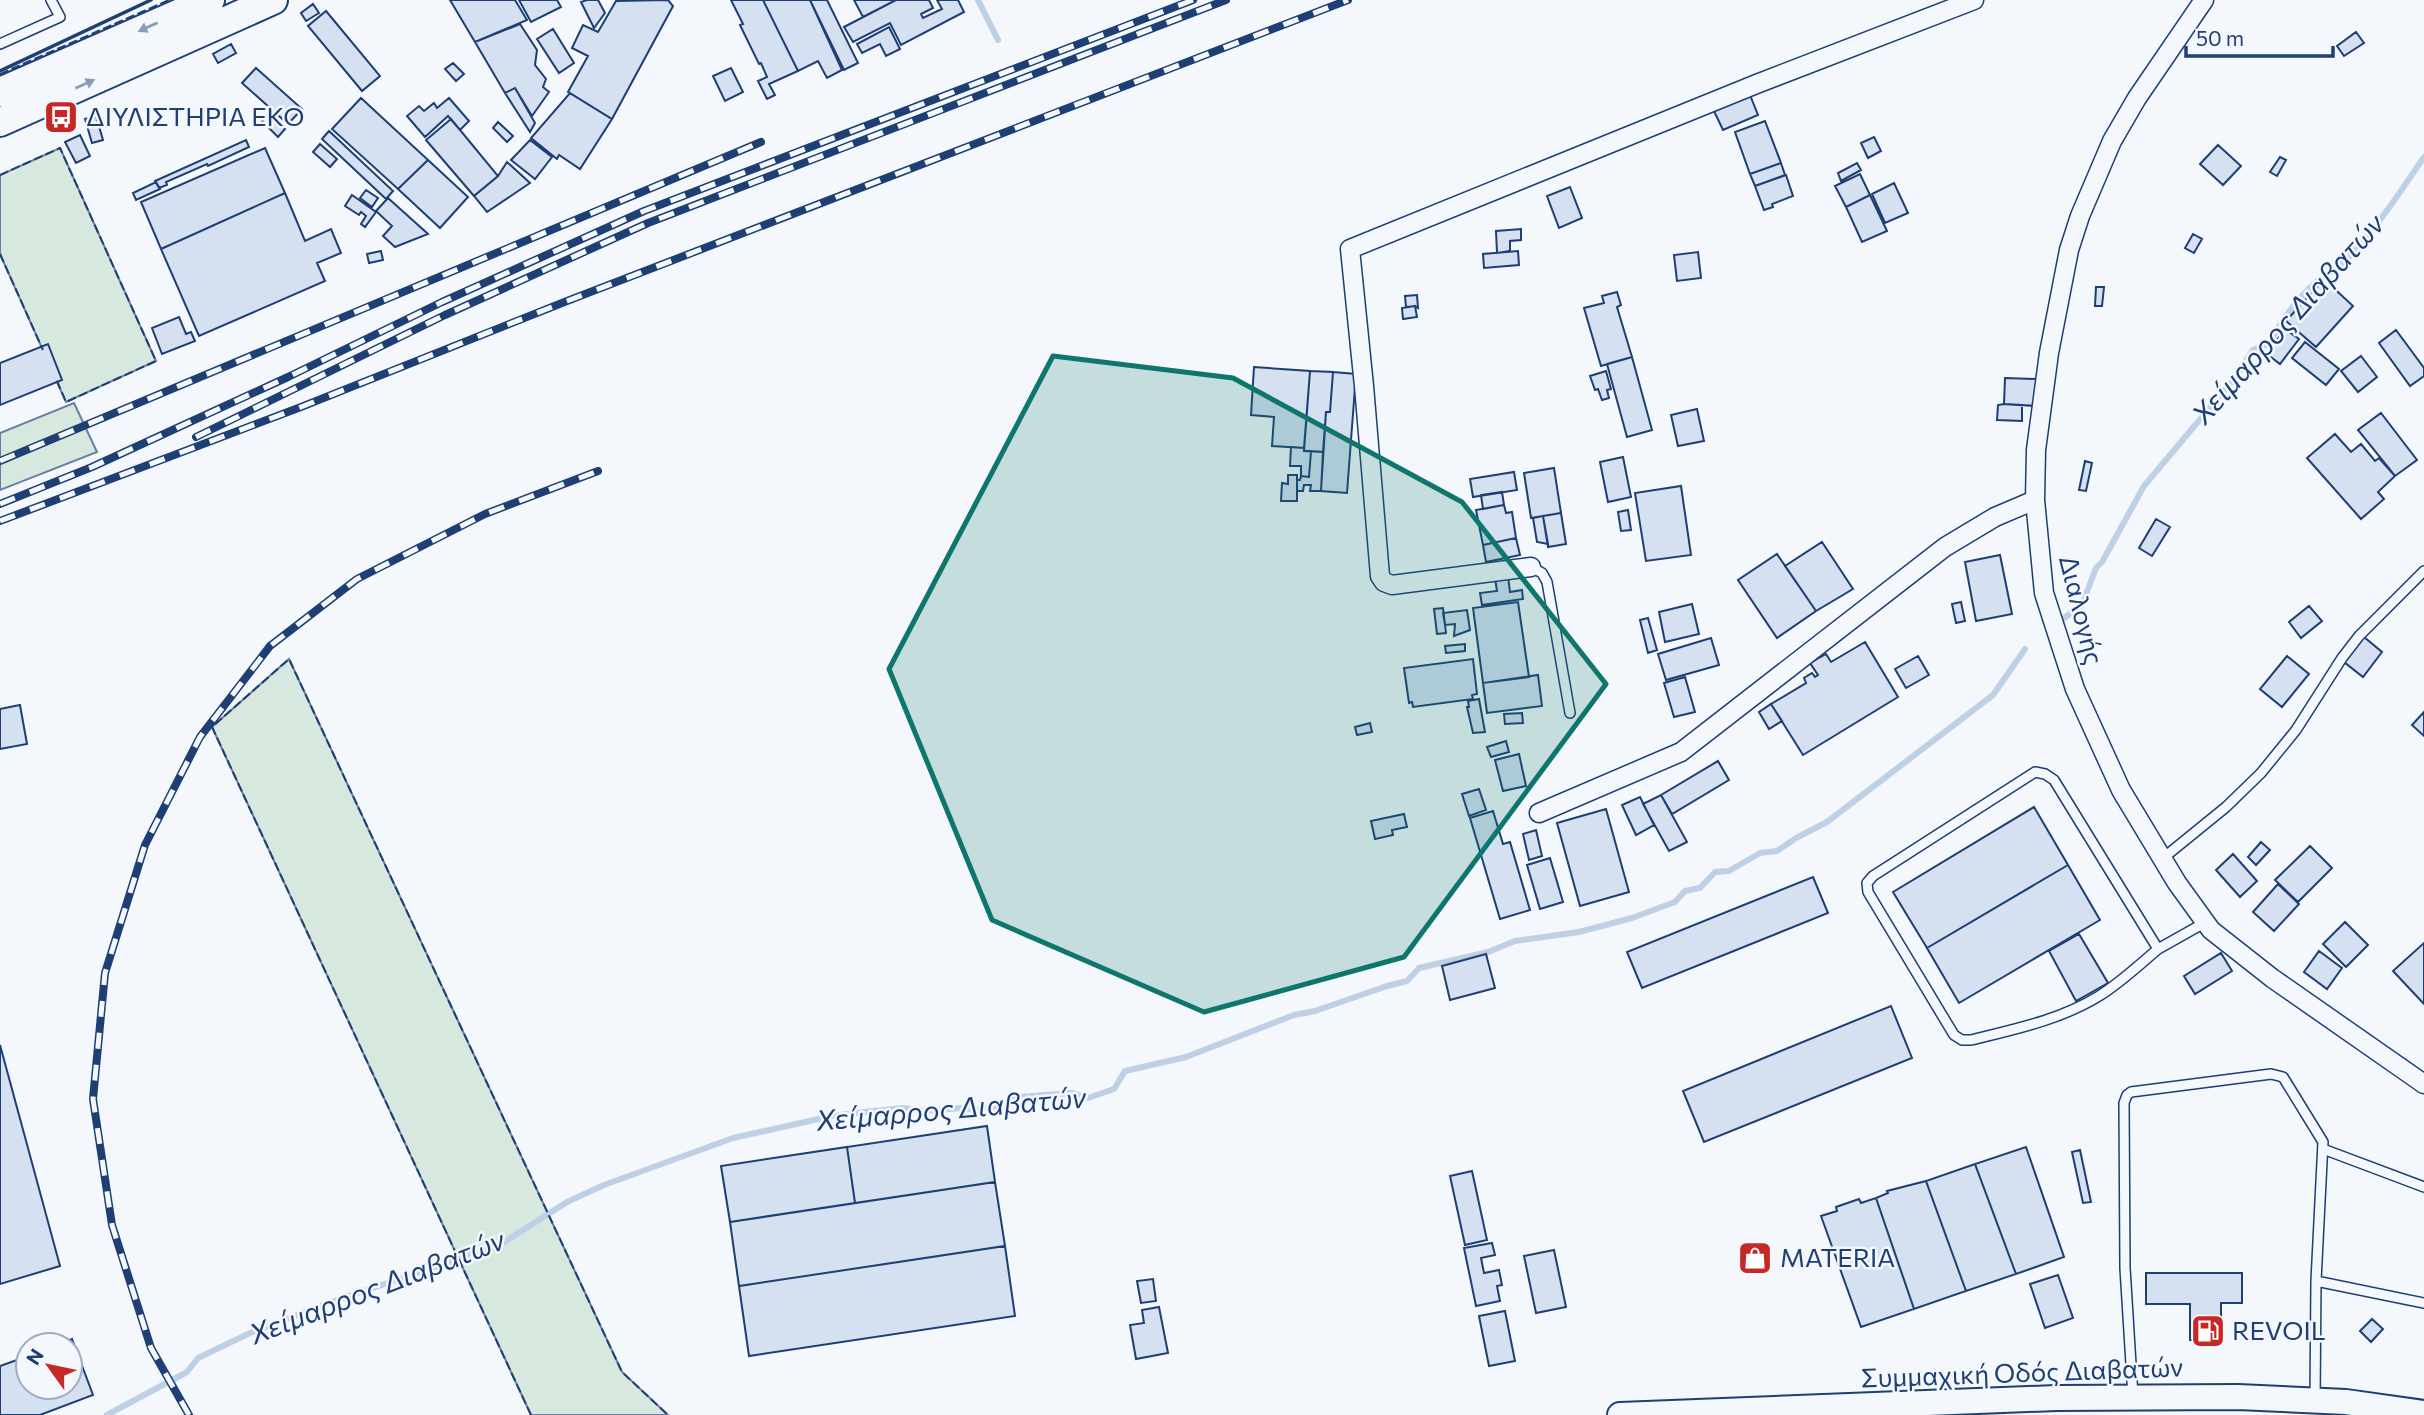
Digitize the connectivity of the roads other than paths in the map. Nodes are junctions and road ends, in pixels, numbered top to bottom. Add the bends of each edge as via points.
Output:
1 (51, 0) edge
2 (210, 0) edge
3 (273, 0) edge
4 (1974, 0) edge
5 (2204, 0) edge
6 (0, 44) edge
7 (0, 92) edge
8 (0, 122) edge
9 (2035, 500) junction
10 (1531, 567) joint
11 (2424, 571) edge
12 (1570, 713) dead end
13 (1539, 813) dead end
14 (2161, 859) junction
15 (2206, 922) junction
16 (2158, 949) junction
17 (2424, 1084) edge
18 (2323, 1149) junction
19 (2424, 1187) edge
20 (2316, 1280) junction
21 (2424, 1303) edge
22 (2133, 1397) junction
23 (2315, 1401) junction
24 (1876, 1411) edge
25 (2408, 1412) edge
26 (1620, 1415) edge

1 - 6 lane via 60,17
2 -> 7 main road
8 -> 3 main road
4 - 10 street via 1349,249 1380,576 1392,585
5 - 9 street, Διαλογής via 2130,109 2080,216 2049,353 2036,450
9 - 13 street via 1945,547 1681,752
9 - 14 street, Διαλογής via 2044,593 2060,648 2098,744
10 - 12 lane via 1547,582
11 - 14 lane via 2359,636 2261,773
14 - 15 street, Διαλογής
15 - 16 lane
15 - 17 street, Διαλογής via 2234,950
16 - 16 lane via 2054,780 2045,774 2035,772 1867,883 1868,892 1954,1035 1962,1040 2067,1012 2110,989
18 - 19 lane
18 - 20 lane
18 - 22 lane via 2320,1134 2278,1074 2127,1095 2125,1268
20 - 21 lane
20 - 23 lane
22 - 23 street, Συμμαχική Οδός Διαβατών
22 - 24 street, Συμμαχική Οδός Διαβατών via 1962,1401
23 - 25 street, Συμμαχική Οδός Διαβατών
24 - 26 street, Συμμαχική Οδός Διαβατών

